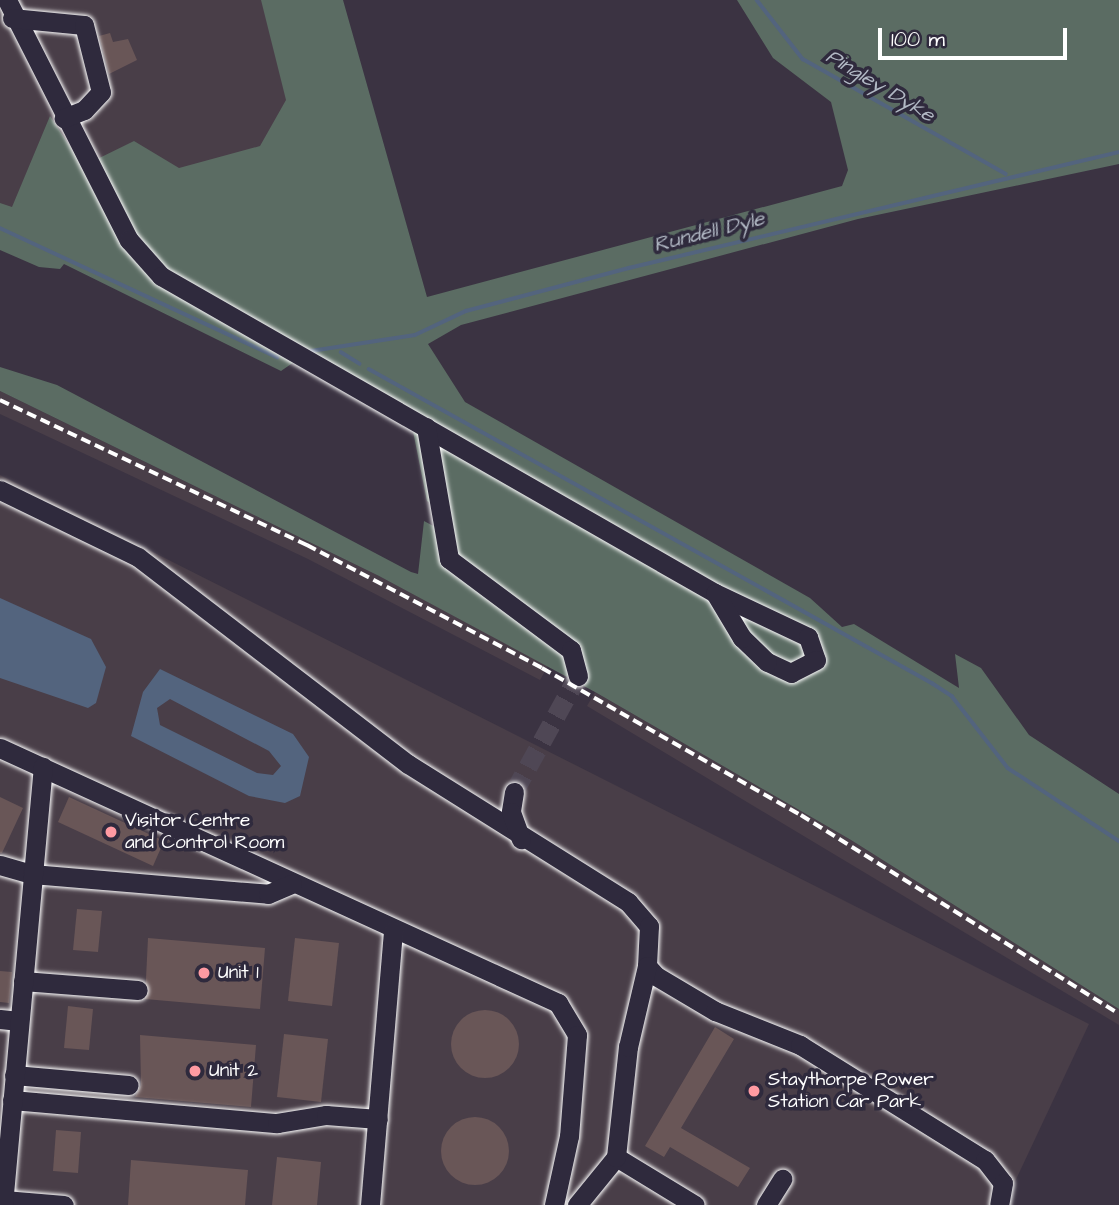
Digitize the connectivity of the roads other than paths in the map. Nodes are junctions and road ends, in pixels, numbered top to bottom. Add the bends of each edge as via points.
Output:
1 (10, 9) edge
2 (64, 118) junction
3 (426, 427) junction
4 (0, 491) edge
5 (715, 593) junction
6 (578, 676) dead end
7 (0, 748) edge
8 (43, 767) junction
9 (514, 792) tunnel mouth
10 (521, 839) junction
11 (0, 865) edge
12 (32, 874) junction
13 (292, 884) junction
14 (393, 931) junction
15 (647, 966) junction
16 (23, 981) junction
17 (138, 990) dead end
18 (10, 1020) edge
19 (14, 1074) junction
20 (129, 1085) dead end
21 (12, 1100) junction
22 (377, 1119) junction
23 (616, 1157) junction
24 (782, 1178) dead end
25 (3, 1203) edge
26 (64, 1205) edge
27 (370, 1205) edge
28 (554, 1205) edge
29 (577, 1205) edge
30 (695, 1205) edge
31 (766, 1205) edge
32 (999, 1205) edge

1 - 2 lane
1 - 2 lane via 83,25 101,92 84,110
2 - 3 lane via 148,265
3 - 5 lane
3 - 6 lane via 449,559 571,650
4 - 10 lane via 138,557 408,764
5 - 5 lane via 808,637 816,660 791,673 767,662 742,638
7 - 8 lane
8 - 12 lane
8 - 13 lane
9 - 10 lane via 511,812
10 - 15 lane via 639,911 649,926
11 - 12 lane
12 - 13 lane via 268,894
12 - 16 lane
13 - 14 lane
14 - 22 lane
14 - 28 lane via 544,994 574,1021 569,1136
15 - 23 lane via 628,1047
15 - 32 lane via 715,1011 800,1045 985,1160 1003,1183
16 - 17 lane
16 - 18 lane
18 - 19 lane
19 - 20 lane
19 - 21 lane
21 - 22 lane via 276,1122 326,1115
21 - 25 lane
22 - 27 lane
23 - 29 lane
23 - 30 lane
24 - 31 lane
25 - 26 lane

